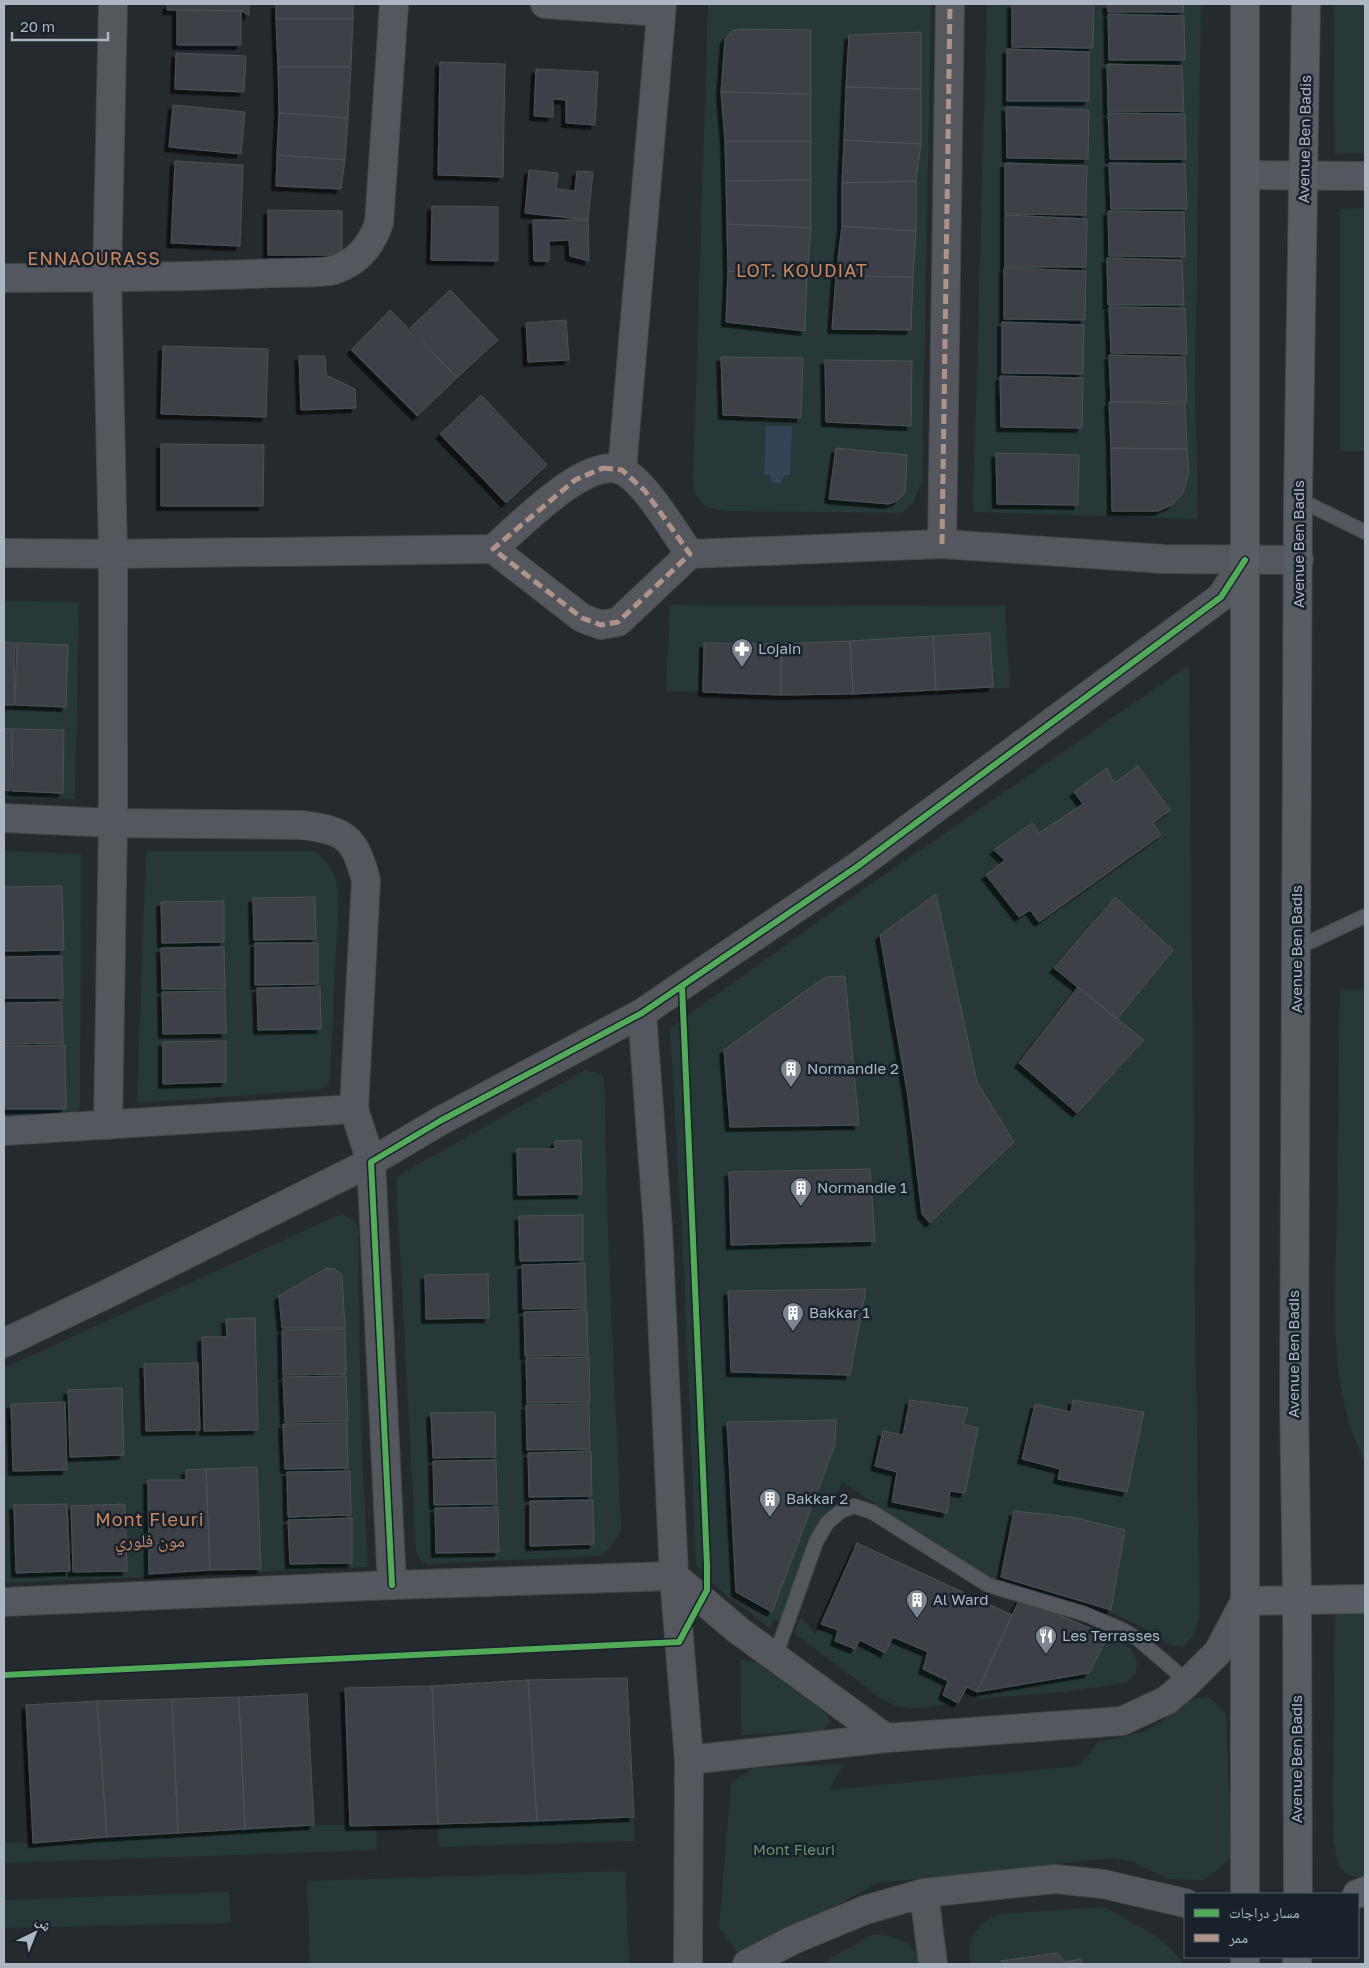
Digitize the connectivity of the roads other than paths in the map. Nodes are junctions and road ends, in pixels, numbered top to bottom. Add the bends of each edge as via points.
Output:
1 (113, 4) edge
2 (394, 4) edge
3 (545, 4) edge
4 (950, 4) edge
5 (1245, 4) edge
6 (1306, 4) edge
7 (662, 8) edge
8 (1245, 176) junction
9 (1305, 176) junction
10 (1365, 176) edge
11 (107, 277) junction
12 (4, 278) edge
13 (622, 470) junction
14 (1298, 499) junction
15 (1365, 532) edge
16 (942, 544) junction
17 (493, 549) junction
18 (4, 552) edge
19 (113, 554) junction
20 (690, 554) junction
21 (1245, 560) junction
22 (1299, 560) junction
23 (4, 818) edge
24 (113, 823) junction
25 (1365, 916) edge
26 (1297, 948) junction
27 (642, 1013) junction
28 (354, 1109) junction
29 (108, 1125) junction
30 (4, 1131) edge
31 (370, 1162) junction
32 (4, 1343) edge
33 (674, 1576) junction
34 (392, 1585) junction
35 (1365, 1599) edge
36 (1297, 1600) junction
37 (1246, 1601) junction
38 (4, 1602) edge
39 (775, 1657) junction
40 (1188, 1682) junction
41 (886, 1738) junction
42 (689, 1760) junction
43 (924, 1893) junction
44 (1245, 1893) edge
45 (1298, 1893) edge
46 (1184, 1903) edge
47 (688, 1964) edge
48 (747, 1964) edge
49 (933, 1964) edge

1 - 11 street
2 - 11 street via 379,223 372,242 364,252 336,270 225,276
3 - 7 street
4 - 16 street
5 - 8 main road
6 - 9 main road, Avenue Ben Badis
7 - 13 street
8 - 9 street
8 - 21 main road
9 - 10 street
9 - 14 main road, Avenue Ben Badis
11 - 12 street
11 - 19 street
13 - 17 street via 603,468 574,480
13 - 20 street via 646,491
14 - 15 lane
14 - 22 main road, Avenue Ben Badis
16 - 20 street
16 - 21 street via 1164,559
17 - 19 street
17 - 20 street via 582,618 601,625 618,622
18 - 19 street
19 - 24 street
21 - 22 street
21 - 27 street via 1221,597 858,866
21 - 37 main road
22 - 26 main road, Avenue Ben Badis
23 - 24 street
24 - 28 street via 302,825 330,829 347,838 358,854 366,880
24 - 29 street
25 - 26 lane
26 - 36 main road, Avenue Ben Badis via 1294,1397
27 - 31 street
27 - 33 street via 658,1229
28 - 29 street
28 - 31 street
29 - 30 street
31 - 32 street
31 - 34 street
33 - 34 street
33 - 39 street
33 - 42 street
34 - 38 street
35 - 36 main road
36 - 37 main road
36 - 45 main road, Avenue Ben Badis
37 - 40 street via 1218,1652
37 - 44 main road
39 - 40 lane via 816,1542 827,1524 841,1511 854,1506 872,1512 988,1585 1085,1614 1124,1630
39 - 41 street
40 - 41 street via 1167,1700 1122,1721
41 - 42 street
42 - 47 street
43 - 46 street via 1055,1880 1103,1884
43 - 48 street via 865,1910 793,1940
43 - 49 street

